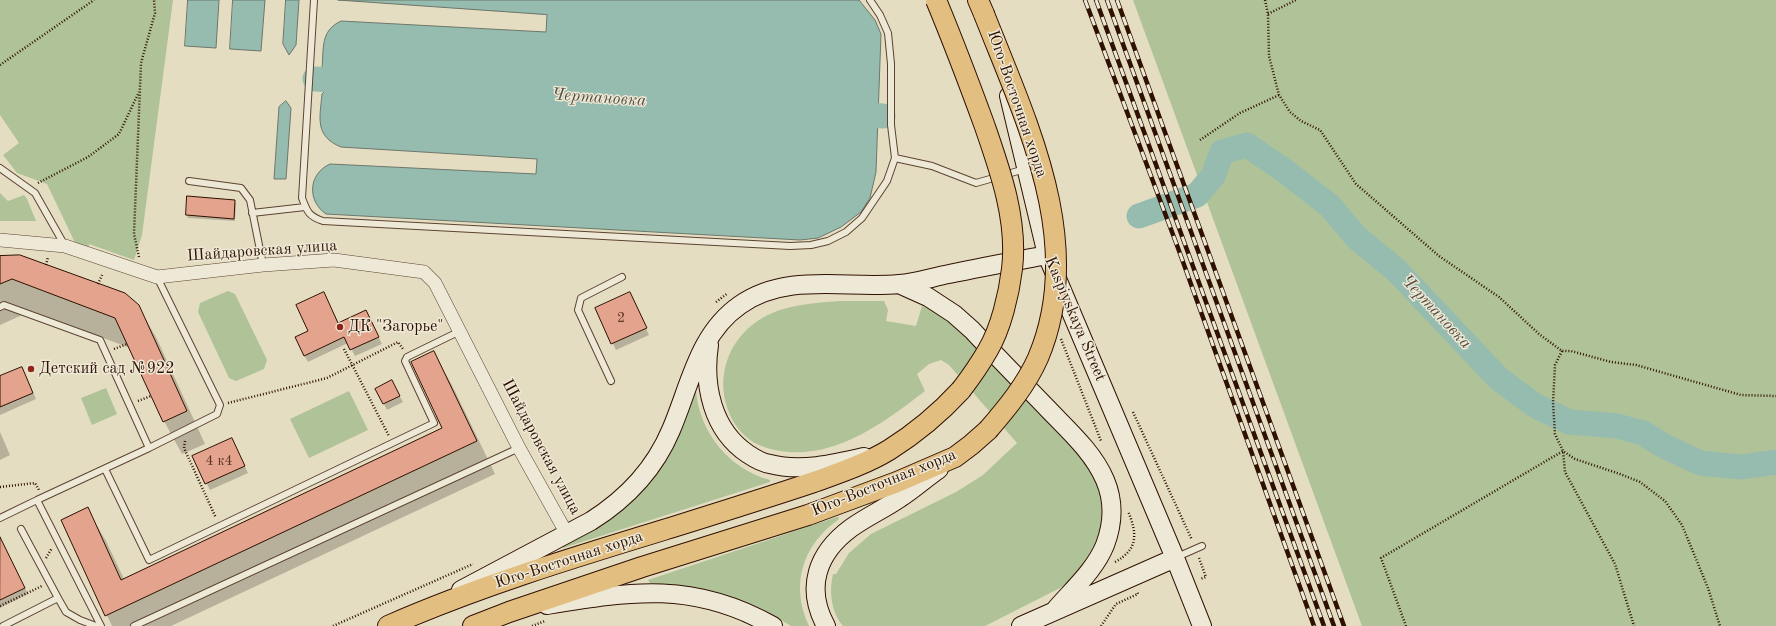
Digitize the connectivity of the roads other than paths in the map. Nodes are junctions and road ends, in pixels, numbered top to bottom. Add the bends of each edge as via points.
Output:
1 (314, 0) edge
2 (870, 0) edge
3 (936, 0) edge
4 (978, 0) edge
5 (986, 0) edge
6 (895, 158) junction
7 (0, 168) edge
8 (1027, 169) junction
9 (189, 181) dead end
10 (305, 207) junction
11 (252, 213) junction
12 (0, 240) edge
13 (65, 246) junction
14 (1047, 255) junction
15 (263, 265) junction
16 (157, 276) junction
17 (622, 277) dead end
18 (899, 284) junction
19 (0, 307) edge
20 (462, 333) junction
21 (711, 336) junction
22 (611, 381) dead end
23 (149, 448) junction
24 (519, 448) junction
25 (887, 451) junction
26 (955, 456) junction
27 (105, 469) junction
28 (40, 499) junction
29 (0, 518) edge
30 (21, 528) dead end
31 (567, 534) junction
32 (1198, 547) road end
33 (1175, 558) junction
34 (58, 598) junction
35 (425, 610) junction
36 (1055, 610) junction
37 (509, 612) junction
38 (3, 626) edge
39 (96, 626) edge
40 (100, 626) edge
41 (134, 626) edge
42 (388, 626) edge
43 (473, 626) edge
44 (773, 626) edge
45 (826, 626) edge
46 (1021, 626) edge
47 (1202, 626) edge

1 - 10 lane via 302,198
2 - 6 lane via 888,33 891,125
3 - 25 main road, Юго-Восточная хорда, bridge via 992,147 1005,192 1013,242 1012,268 1007,297 989,348 961,390 927,424
4 - 26 main road, Юго-Восточная хорда, bridge via 1036,151 1049,203 1056,247 1054,295 1046,336 1027,378 988,430
5 - 8 main road, Kaspiyskaya Street
6 - 8 lane via 932,166 976,183
6 - 10 lane via 887,181 862,218 846,232 828,241 811,245 790,246 323,221 314,218
7 - 13 lane via 35,193
8 - 14 main road, Kaspiyskaya Street
9 - 11 lane via 241,188 250,200
10 - 11 lane
11 - 15 lane
12 - 13 street, Шайдаровская улица
13 - 16 street, Шайдаровская улица
14 - 18 main road
14 - 33 main road, Kaspiyskaya Street
15 - 16 street, Шайдаровская улица
15 - 20 street, Шайдаровская улица via 334,260 424,272 435,283
16 - 23 lane via 220,405 217,414
17 - 22 lane via 581,298 578,310
18 - 21 main road via 803,284 778,287 758,294 739,305 720,323
18 - 36 main road via 928,297 972,330 1082,444 1104,477 1112,516 1104,546 1093,565
19 - 23 lane via 4,306 100,340
20 - 24 street, Шайдаровская улица
20 - 27 lane via 454,334 407,357 404,361 434,423 149,560
21 - 25 main road via 707,374 711,402 720,426 729,438 749,455 768,464 786,467 816,466
21 - 31 main road via 696,364 672,429 656,459 638,482 609,510
23 - 27 lane
24 - 31 street, Шайдаровская улица
24 - 41 lane
25 - 35 main road, Юго-Восточная хорда via 850,469 796,488 533,571
26 - 37 main road, Юго-Восточная хорда via 897,482 808,514
26 - 45 main road via 901,498 851,528 826,553 819,569 815,597
27 - 28 lane
28 - 29 lane
28 - 40 lane
30 - 34 lane
31 - 35 main road
32 - 33 lane
33 - 36 main road
33 - 47 main road, Kaspiyskaya Street
34 - 38 lane
34 - 39 lane via 66,612
35 - 42 main road, Юго-Восточная хорда
36 - 46 main road
37 - 43 main road, Юго-Восточная хорда
37 - 44 main road via 654,592 717,602 755,616

